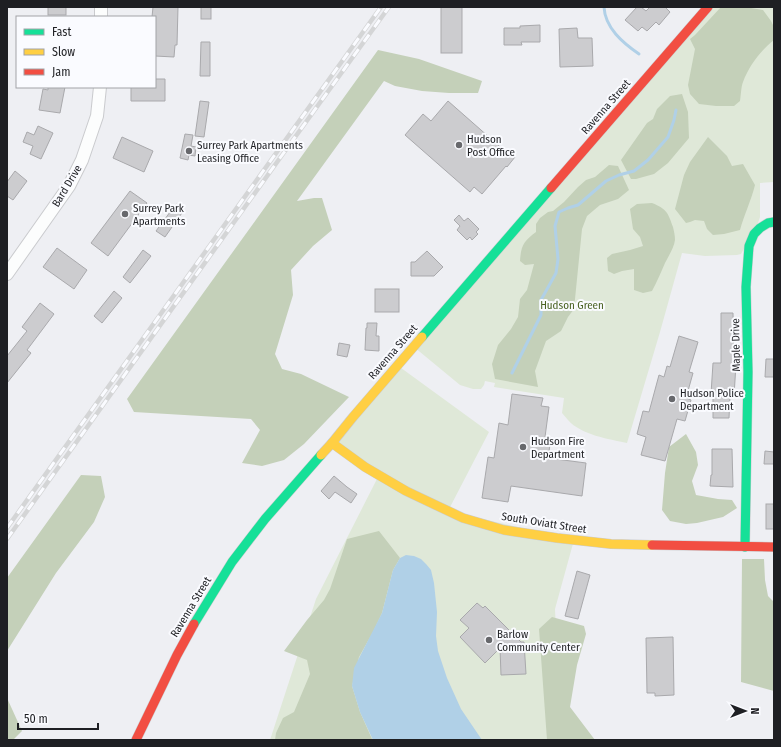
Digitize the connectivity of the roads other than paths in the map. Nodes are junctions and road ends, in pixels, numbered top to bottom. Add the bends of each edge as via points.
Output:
1 (708, 7) edge
2 (100, 88) edge
3 (771, 222) edge
4 (7, 274) edge
5 (332, 443) junction
6 (745, 547) junction
7 (774, 547) edge
8 (136, 740) edge

1 - 5 street, Ravenna Street
2 - 4 street, Bard Drive via 97,116 72,181
3 - 6 street, Maple Drive via 754,234 749,246 746,287 748,372
5 - 6 street, South Oviatt Street via 406,492 463,518 504,530 611,544
5 - 8 street, Ravenna Street via 265,519 232,562 177,655
6 - 7 street, South Oviatt Street

